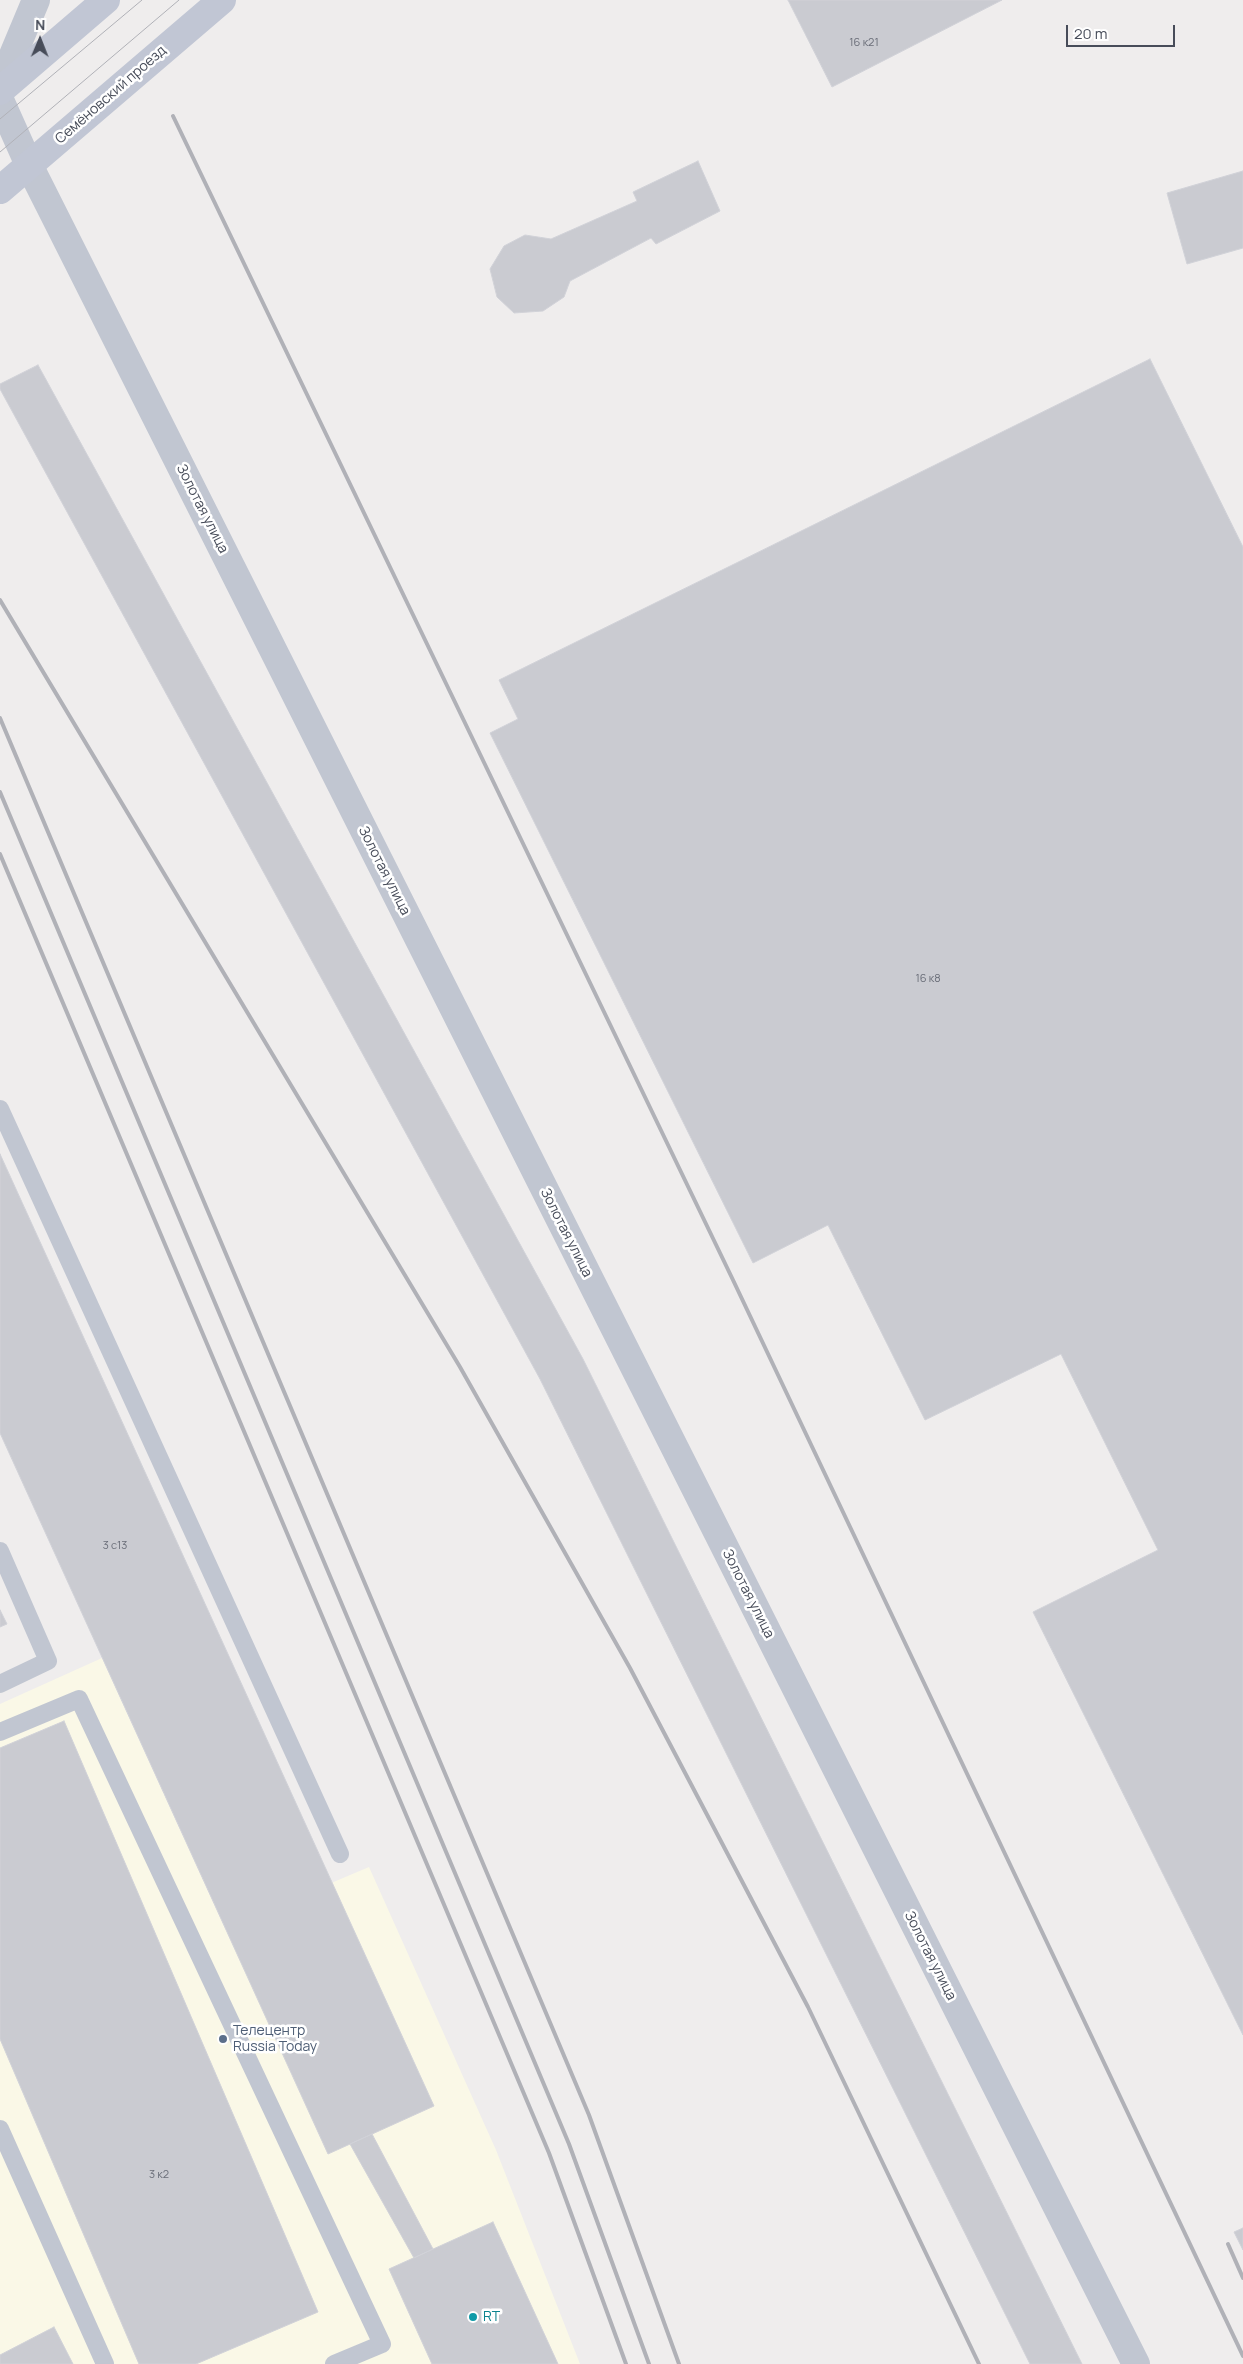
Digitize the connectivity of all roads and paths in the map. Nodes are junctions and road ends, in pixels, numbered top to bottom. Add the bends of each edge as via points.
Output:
1 (36, 0) edge
2 (106, 0) edge
3 (222, 0) edge
4 (0, 86) edge
5 (0, 91) edge
6 (0, 100) edge
7 (29, 165) junction
8 (0, 190) edge
9 (0, 1109) edge
10 (0, 1551) edge
11 (0, 1684) edge
12 (0, 1732) edge
13 (340, 1854) dead end
14 (0, 2129) edge
15 (105, 2364) edge
16 (334, 2364) edge
17 (1136, 2364) edge

1 - 4 street
2 - 5 main road
3 - 7 main road, Семёновский проезд
6 - 7 street, Золотая улица
7 - 8 main road, Семёновский проезд
7 - 17 street, Золотая улица
9 - 13 lane
10 - 11 lane via 48,1661
12 - 16 lane via 79,1699 382,2344
14 - 15 lane

